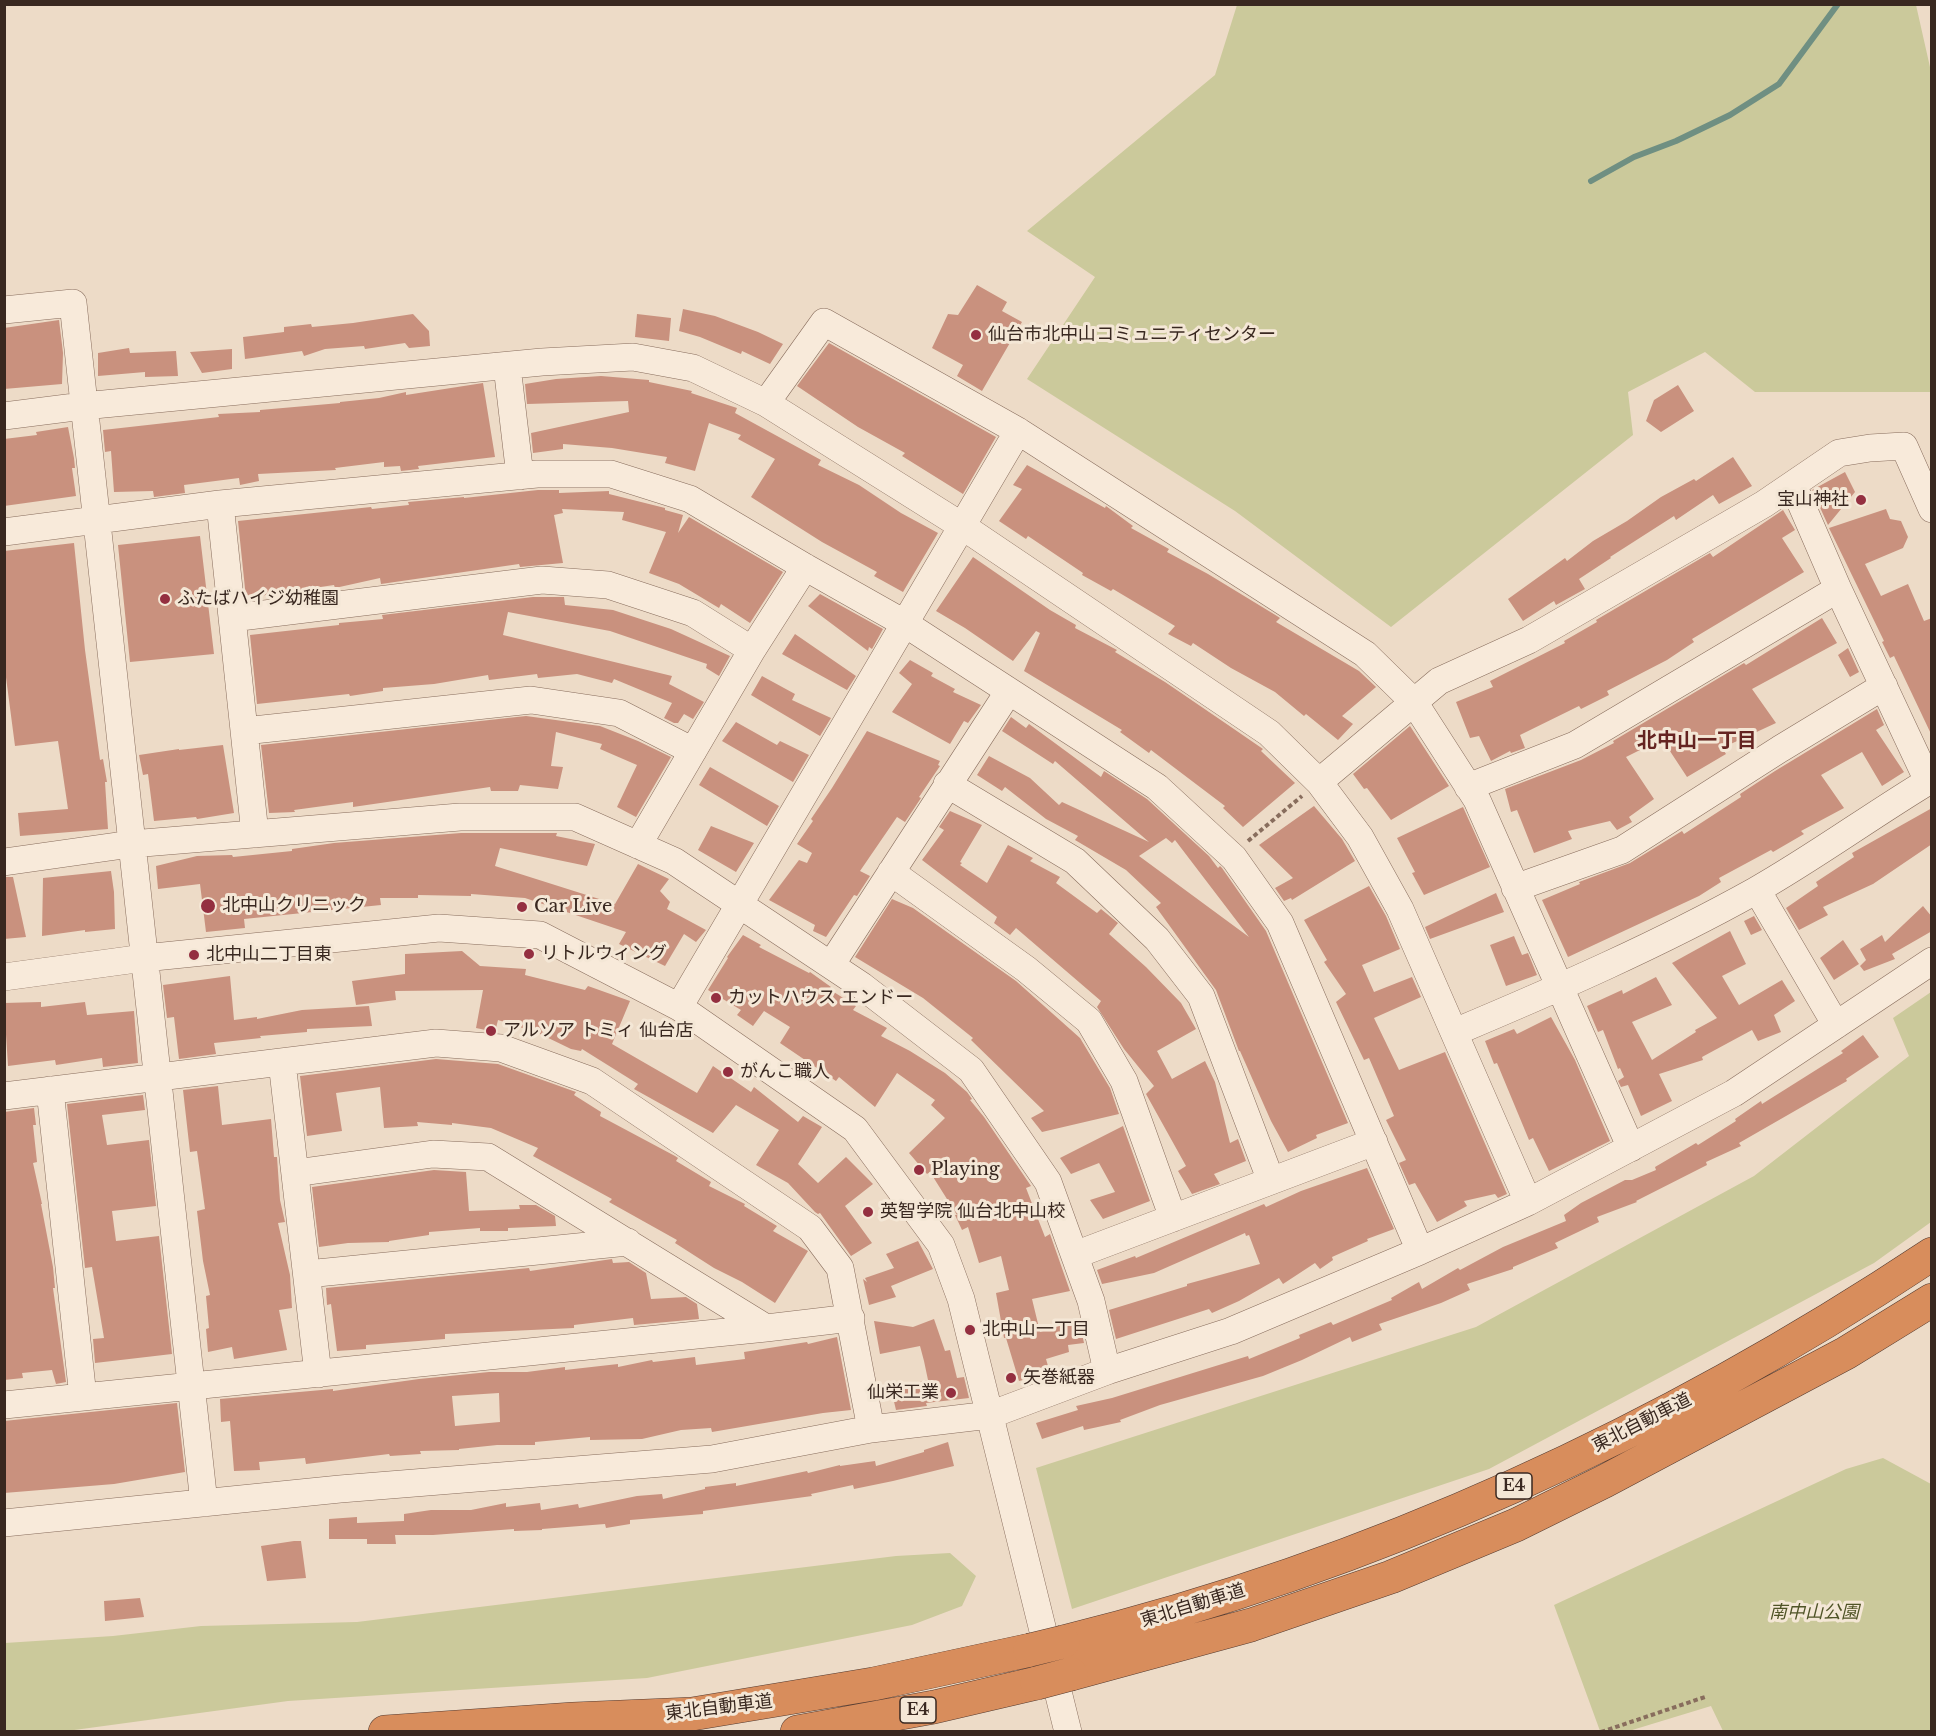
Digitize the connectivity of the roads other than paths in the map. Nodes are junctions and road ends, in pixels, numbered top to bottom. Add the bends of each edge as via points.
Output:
1 (4, 310) edge
2 (507, 366) junction
3 (766, 403) junction
4 (83, 406) junction
5 (4, 416) edge
6 (1018, 431) junction
7 (520, 476) junction
8 (1792, 485) junction
9 (220, 504) junction
10 (1932, 509) edge
11 (95, 520) junction
12 (962, 526) junction
13 (4, 532) edge
14 (805, 567) junction
15 (1838, 589) junction
16 (232, 618) junction
17 (904, 623) junction
18 (752, 650) junction
19 (1884, 686) junction
20 (1009, 691) junction
21 (1414, 702) junction
22 (244, 731) junction
23 (693, 751) junction
24 (1930, 780) edge
25 (1319, 782) junction
26 (947, 784) junction
27 (1468, 788) junction
28 (255, 834) junction
29 (131, 844) junction
30 (638, 845) junction
31 (5, 854) edge
32 (891, 872) junction
33 (1515, 888) junction
34 (1757, 890) junction
35 (739, 904) junction
36 (144, 958) junction
37 (1932, 961) edge
38 (831, 965) junction
39 (4, 977) edge
40 (1559, 988) junction
41 (679, 1007) junction
42 (1836, 1025) junction
43 (1455, 1032) junction
44 (282, 1062) junction
45 (157, 1077) junction
46 (50, 1090) junction
47 (4, 1096) edge
48 (1374, 1142) junction
49 (1631, 1148) junction
50 (295, 1173) junction
51 (1271, 1181) junction
52 (1528, 1202) junction
53 (1173, 1218) junction
54 (628, 1242) junction
55 (1420, 1251) junction
56 (1932, 1254) edge
57 (1075, 1255) junction
58 (307, 1274) junction
59 (1932, 1300) edge
60 (851, 1318) junction
61 (766, 1328) junction
62 (1107, 1371) junction
63 (318, 1374) junction
64 (191, 1386) junction
65 (83, 1397) junction
66 (4, 1405) edge
67 (990, 1415) junction
68 (871, 1430) junction
69 (204, 1503) junction
70 (4, 1523) edge
71 (385, 1731) edge
72 (798, 1731) edge
73 (1068, 1731) edge

1 - 4 street via 73,303
2 - 3 street via 633,357 693,368
2 - 4 street
2 - 7 street
3 - 6 street via 824,322
3 - 12 street
4 - 5 street
4 - 11 street
6 - 12 street
6 - 21 street via 1365,654
7 - 9 street
7 - 14 street via 611,474 690,498
8 - 10 street via 1839,453 1904,446
8 - 15 street
8 - 21 street via 1529,640 1438,681
9 - 11 street
9 - 16 street
11 - 13 street
11 - 29 street
12 - 17 street
12 - 25 street via 1269,733
14 - 17 street
14 - 18 street
15 - 19 street
15 - 27 street via 1575,745
16 - 18 street via 542,580 608,585 693,613
16 - 22 street
17 - 20 street
17 - 35 street
18 - 23 street
19 - 24 street
19 - 33 street via 1622,850
20 - 26 street
20 - 48 street via 1157,787 1231,855 1280,923
21 - 25 street
21 - 27 street
22 - 23 street via 531,700 619,714
22 - 28 street
23 - 30 street
24 - 34 street
25 - 43 street via 1360,837 1400,909
26 - 32 street
26 - 51 street via 1075,861 1157,939 1201,996
27 - 33 street via 1477,800
28 - 29 street
28 - 30 street via 460,817 575,817
29 - 31 street
29 - 36 street
30 - 35 street via 674,861
32 - 38 street
32 - 53 street via 1026,969 1089,1021 1124,1081
33 - 40 street
34 - 40 street via 1660,942
34 - 42 street
35 - 38 street
35 - 41 street
36 - 39 street
36 - 41 street via 439,928 540,935
36 - 45 street
37 - 42 street
38 - 57 street via 971,1070 1048,1182
40 - 43 street
40 - 49 street
41 - 67 street via 855,1129 941,1245 961,1299
42 - 49 street via 1734,1093
43 - 52 street
44 - 45 street
44 - 50 street
44 - 60 street via 436,1043 501,1048 591,1081 810,1228 840,1269
45 - 46 street
45 - 64 street
46 - 47 street
46 - 65 street
48 - 51 street
48 - 55 street
49 - 52 street
50 - 54 street via 433,1154 488,1157
50 - 58 street
51 - 53 street
52 - 55 street
53 - 57 street
54 - 58 street
54 - 61 street
55 - 62 street via 1231,1331
56 - 71 highway, 東北自動車道 / E4, bridge via 1813,1331 1704,1392 1531,1479 1455,1513 1288,1577 1205,1603 1063,1642 873,1684 692,1714
57 - 62 street via 1091,1301
58 - 63 street
59 - 72 highway, 東北自動車道 / E4, bridge via 1836,1358 1605,1481 1391,1577 1251,1625 1037,1683 934,1707
60 - 61 street
60 - 68 street
61 - 63 street
62 - 67 street
63 - 64 street
64 - 65 street
64 - 69 street
65 - 66 street
67 - 68 street
67 - 73 street
68 - 69 street via 712,1459
69 - 70 street

